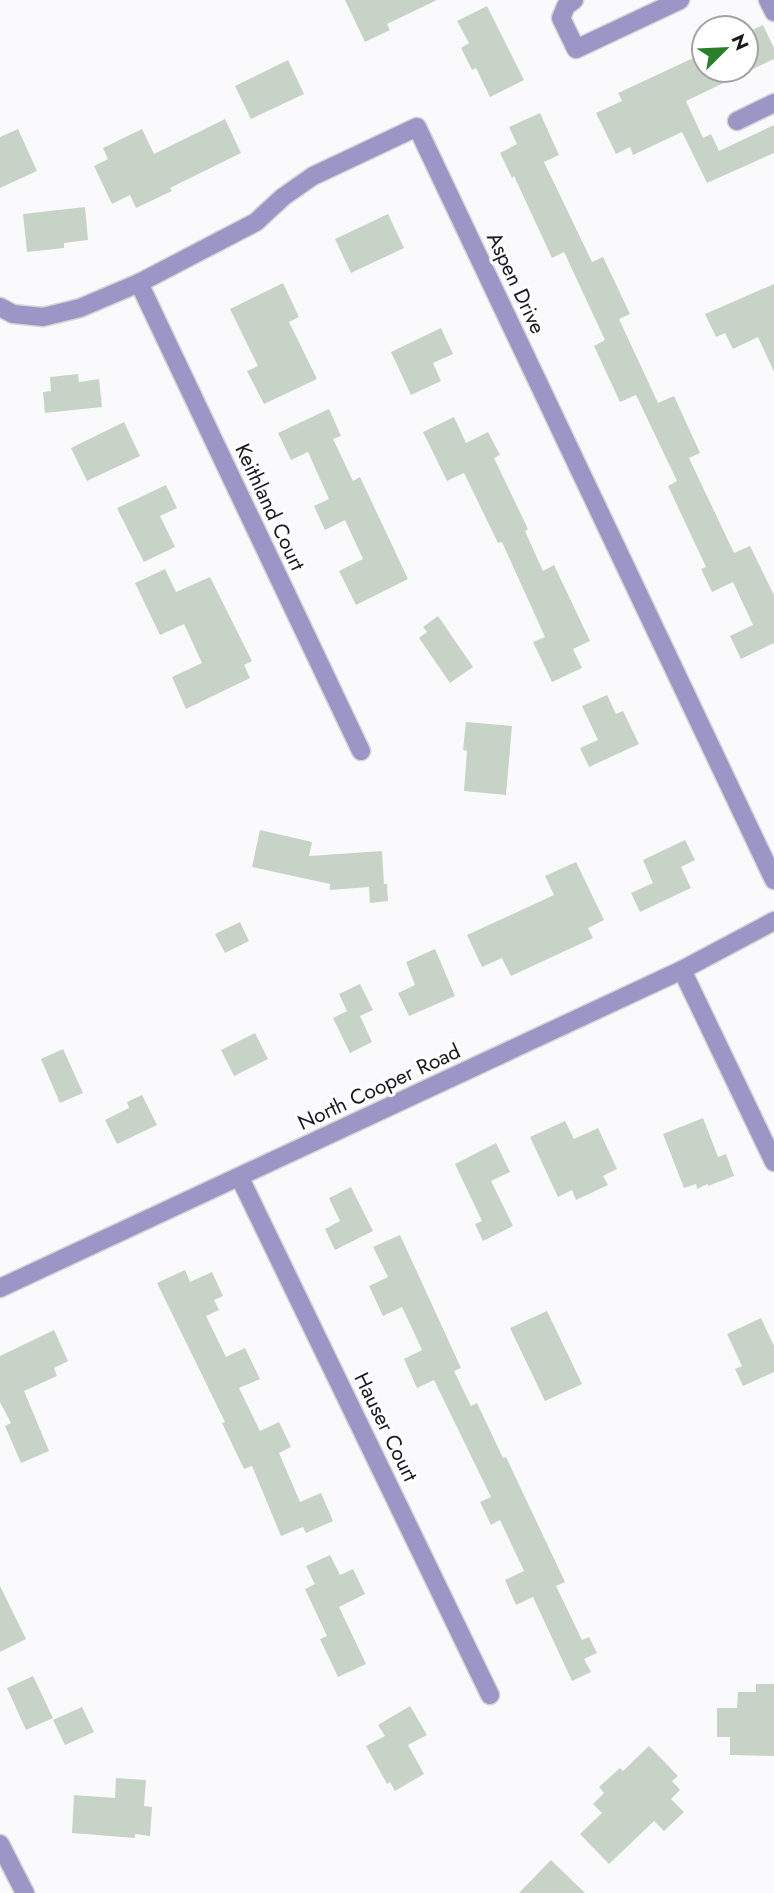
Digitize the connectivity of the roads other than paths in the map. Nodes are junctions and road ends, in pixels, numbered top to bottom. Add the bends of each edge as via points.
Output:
1 (574, 0) edge
2 (680, 0) edge
3 (768, 0) edge
4 (659, 5) edge
5 (774, 12) edge
6 (774, 103) edge
7 (737, 121) dead end
8 (139, 283) junction
9 (0, 307) edge
10 (361, 751) dead end
11 (774, 880) edge
12 (774, 921) edge
13 (682, 970) junction
14 (774, 1162) edge
15 (240, 1178) junction
16 (0, 1288) edge
17 (490, 1695) dead end
18 (0, 1844) edge
19 (25, 1893) edge

1 - 4 street via 561,18 576,49
2 - 4 street
3 - 5 street
6 - 7 street
8 - 9 street, Aspen Drive via 80,309 43,317 13,314
8 - 10 street, Keithland Court
8 - 11 street, Aspen Drive via 256,222 313,176 417,127
12 - 13 street, North Cooper Road
13 - 14 street
13 - 15 street, North Cooper Road
15 - 16 street, North Cooper Road
15 - 17 street, Hauser Court
18 - 19 street

